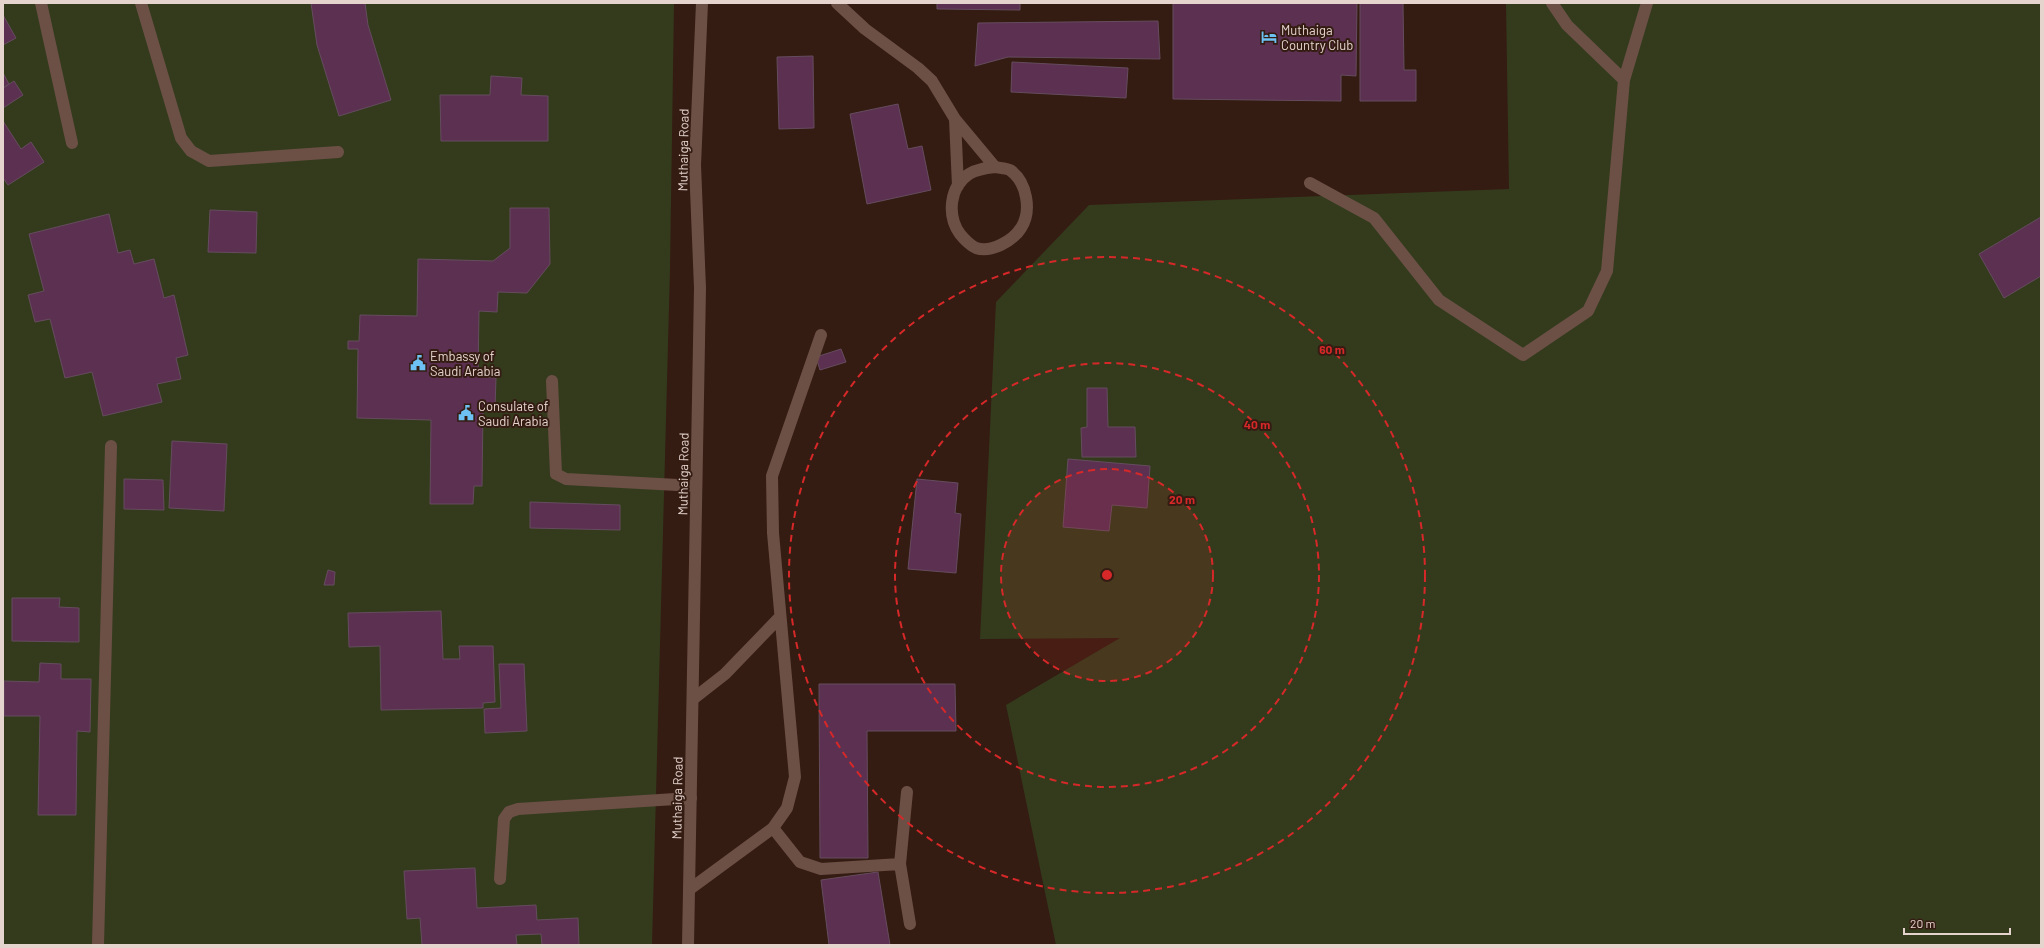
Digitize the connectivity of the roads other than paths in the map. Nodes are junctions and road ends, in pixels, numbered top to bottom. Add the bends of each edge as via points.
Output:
1 (41, 3) edge
2 (141, 3) edge
3 (702, 3) edge
4 (837, 3) edge
5 (1552, 3) edge
6 (1647, 3) edge
7 (1624, 80) junction
8 (955, 119) junction
9 (72, 143) dead end
10 (338, 152) dead end
11 (995, 167) junction
12 (1310, 182) dead end
13 (958, 186) junction
14 (821, 335) dead end
15 (552, 381) dead end
16 (111, 446) dead end
17 (696, 486) junction
18 (780, 617) junction
19 (693, 699) junction
20 (907, 792) dead end
21 (691, 798) junction
22 (773, 828) junction
23 (900, 864) junction
24 (500, 879) dead end
25 (690, 889) junction
26 (910, 924) dead end
27 (98, 945) edge
28 (688, 945) edge

1 - 9 main road
2 - 10 main road via 181,138 191,151 209,160
3 - 17 main road, Muthaiga Road via 695,164 700,288
4 - 8 main road via 865,29 932,81
5 - 7 main road via 1567,25
6 - 7 main road
7 - 12 main road via 1607,271 1588,311 1523,355 1439,300 1374,218
8 - 11 main road
8 - 13 main road
11 - 13 main road via 980,169 968,175
11 - 13 main road via 1009,170 1018,179 1027,203 1021,228 1002,245 976,248 964,240 956,228 952,214 952,199
14 - 18 main road via 772,476 773,533
15 - 17 main road via 556,474 566,479
16 - 27 main road
17 - 19 main road, Muthaiga Road
18 - 19 main road via 725,674
18 - 22 main road via 795,777 787,808
19 - 21 main road, Muthaiga Road
20 - 23 main road
21 - 24 main road via 518,809 508,812 504,819
21 - 25 main road, Muthaiga Road
22 - 23 main road via 800,862 821,869
22 - 25 main road
23 - 26 main road
25 - 28 main road, Muthaiga Road

